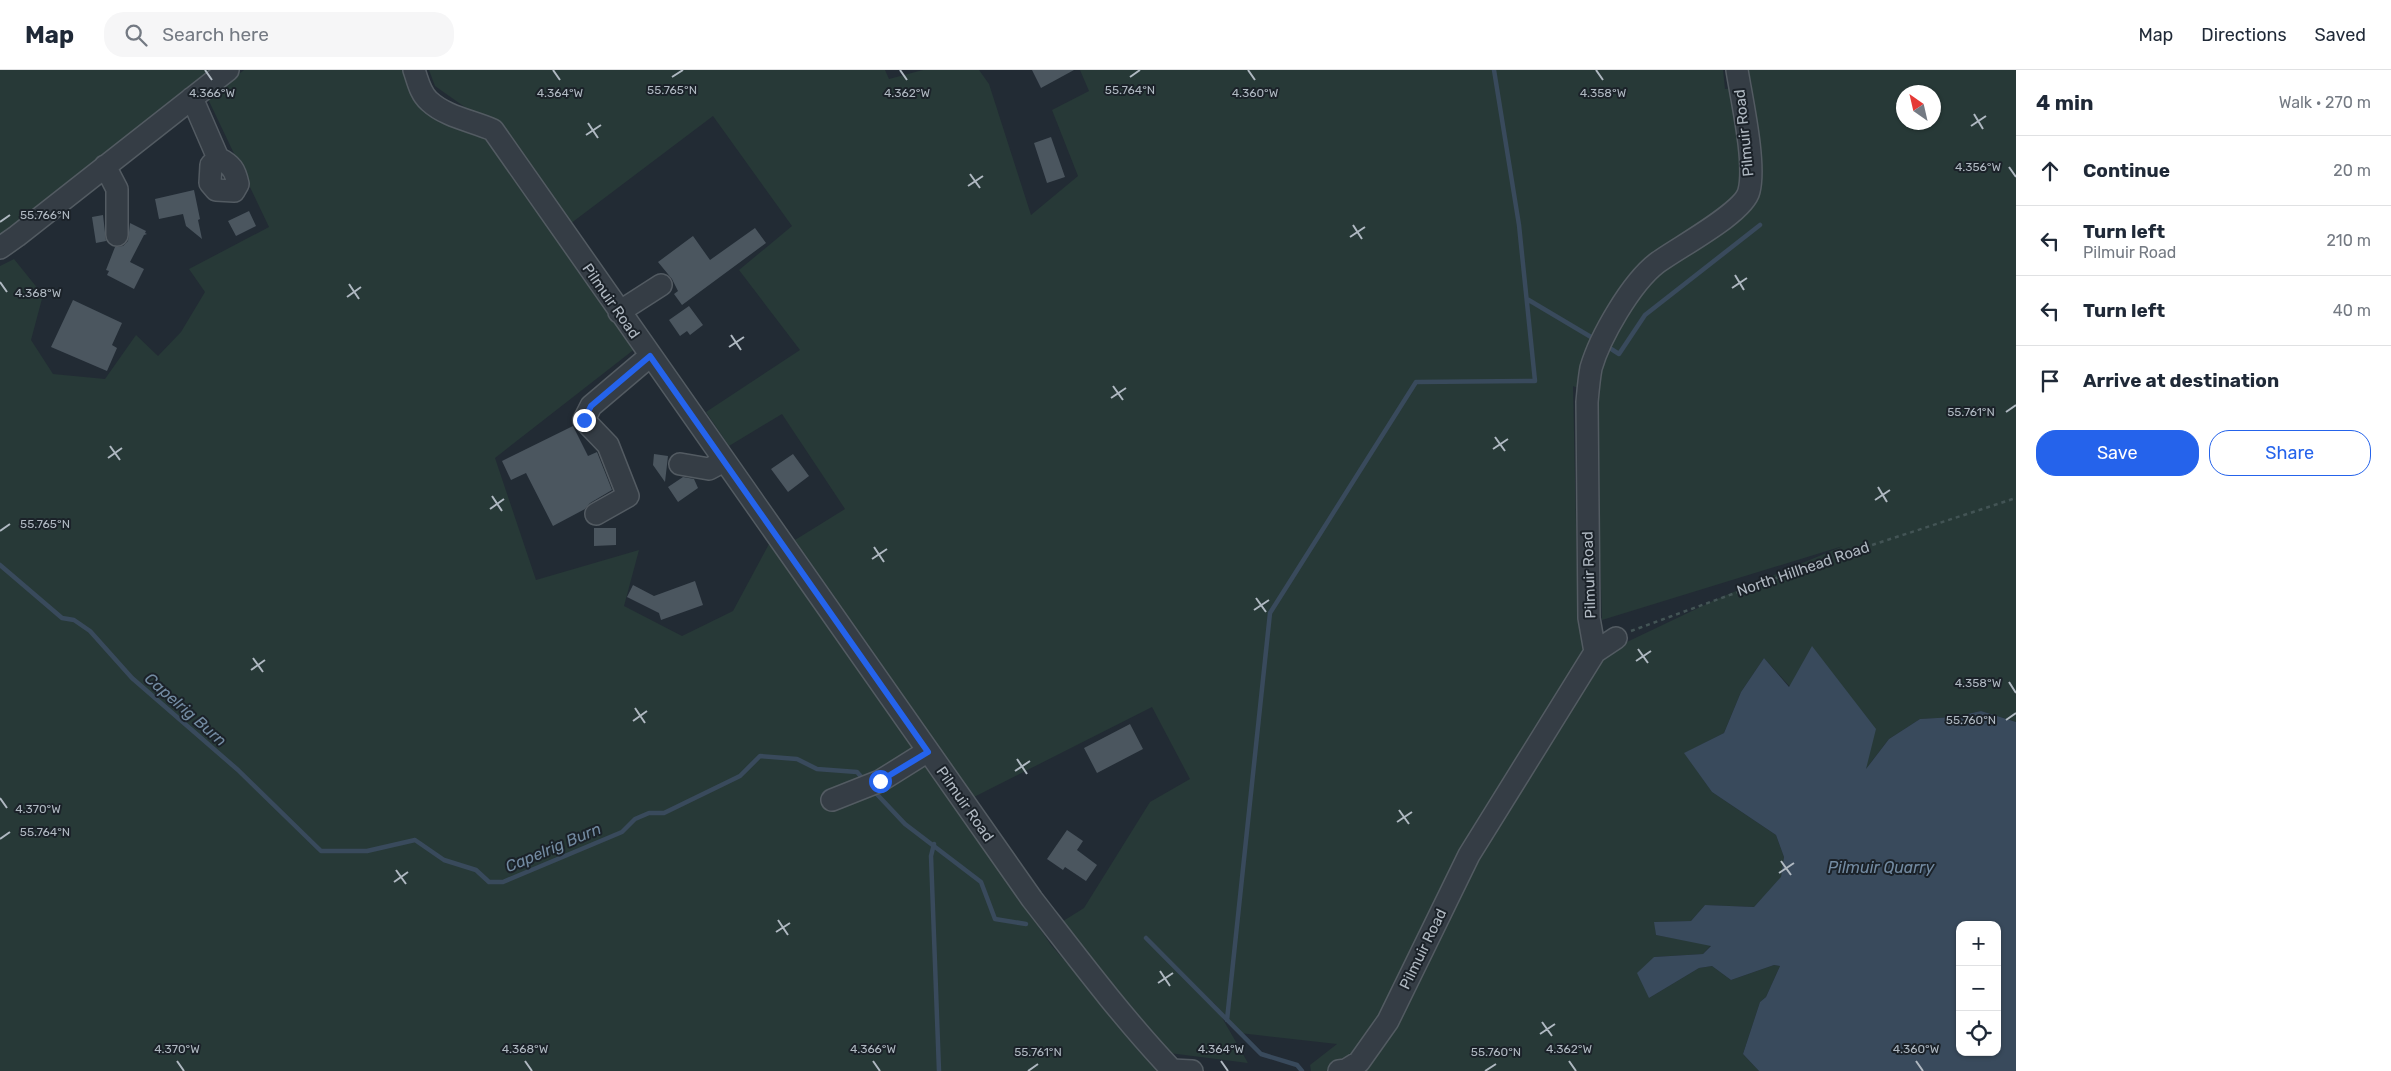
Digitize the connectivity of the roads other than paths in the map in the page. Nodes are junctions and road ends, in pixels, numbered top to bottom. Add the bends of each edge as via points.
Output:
1 (228, 70) edge
2 (414, 70) edge
3 (1738, 70) edge
4 (192, 98) junction
5 (218, 158) dead end
6 (105, 166) junction
7 (117, 235) dead end
8 (0, 248) edge
9 (661, 285) dead end
10 (619, 312) junction
11 (650, 356) junction
12 (724, 461) junction
13 (680, 464) dead end
14 (596, 514) dead end
15 (1616, 638) road end
16 (1595, 652) junction
17 (928, 752) junction
18 (832, 800) dead end
19 (1182, 1071) edge
20 (1339, 1071) edge

1 - 4 street
2 - 10 street, Pilmuir Road via 429,102 493,130
3 - 16 street, Pilmuir Road via 1751,169 1749,193 1724,219 1655,264 1634,288 1604,333 1591,369 1587,402 1588,618
4 - 5 street
4 - 6 street
6 - 7 street via 117,189
6 - 8 street
9 - 10 street
10 - 11 street, Pilmuir Road
11 - 12 street, Pilmuir Road
11 - 14 street via 591,406 584,420 608,445 628,496
12 - 13 street via 709,469
12 - 17 street, Pilmuir Road
15 - 16 street
16 - 20 street, Pilmuir Road via 1470,855 1388,1020 1359,1062
17 - 18 street via 880,781
17 - 19 street, Pilmuir Road via 1032,898 1120,1013 1172,1070

